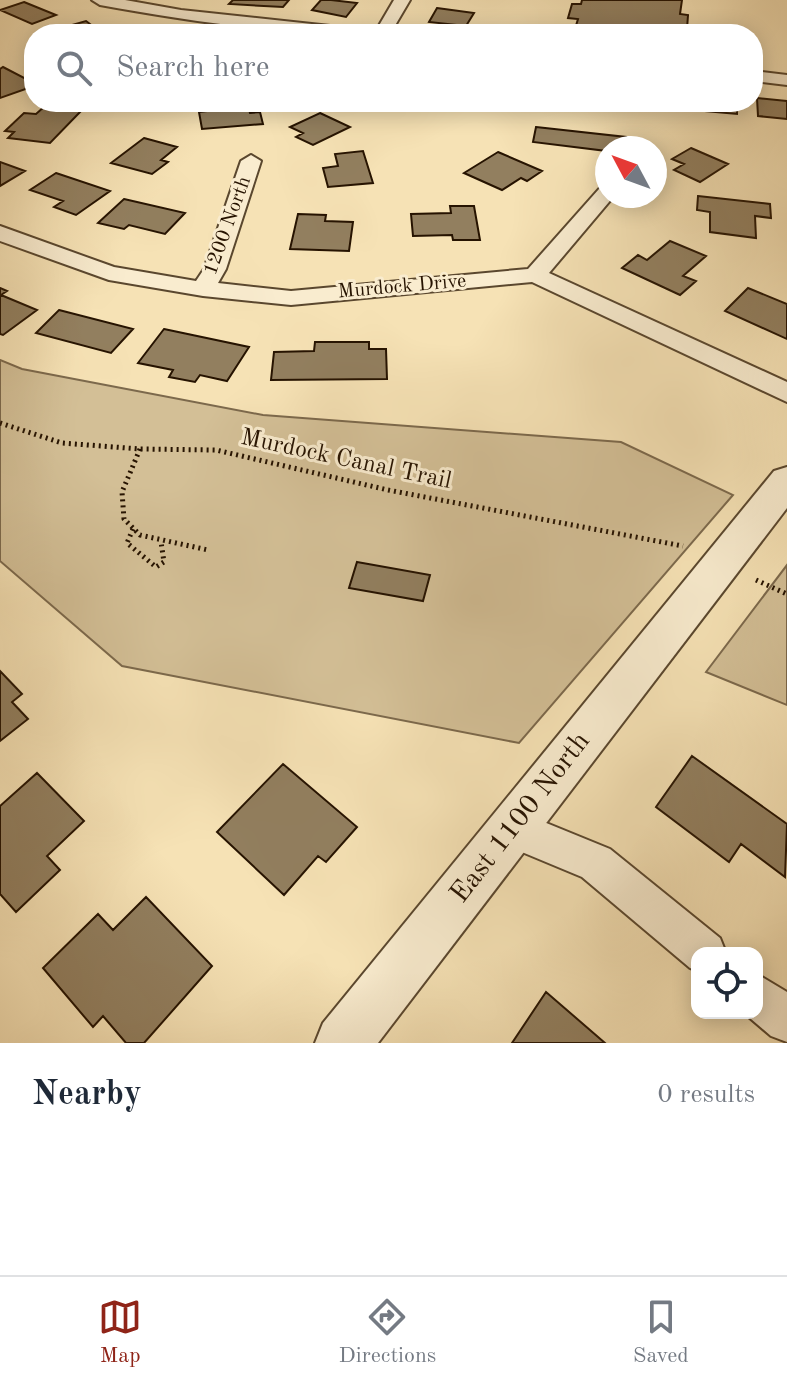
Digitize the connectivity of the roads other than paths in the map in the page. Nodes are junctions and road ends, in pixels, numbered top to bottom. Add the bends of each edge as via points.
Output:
1 (100, 0) edge
2 (195, 0) edge
3 (402, 0) edge
4 (181, 15) junction
5 (169, 24) edge
6 (265, 24) edge
7 (388, 24) edge
8 (763, 77) edge
9 (787, 80) edge
10 (251, 161) dead end
11 (595, 206) edge
12 (0, 233) edge
13 (535, 275) junction
14 (203, 289) junction
15 (787, 393) edge
16 (787, 481) edge
17 (512, 828) junction
18 (698, 947) edge
19 (763, 1001) edge
20 (787, 1020) edge
21 (343, 1043) edge

1 - 4 street
2 - 4 street
3 - 7 street
4 - 5 street
4 - 6 street
8 - 9 street
10 - 14 street, 1200 North via 215,269
11 - 13 street
12 - 14 street, Murdock Drive via 109,273
13 - 14 street, Murdock Drive via 291,298
13 - 15 street
16 - 17 street, East 1100 North
17 - 18 street via 596,863
17 - 21 street, East 1100 North
19 - 20 street

